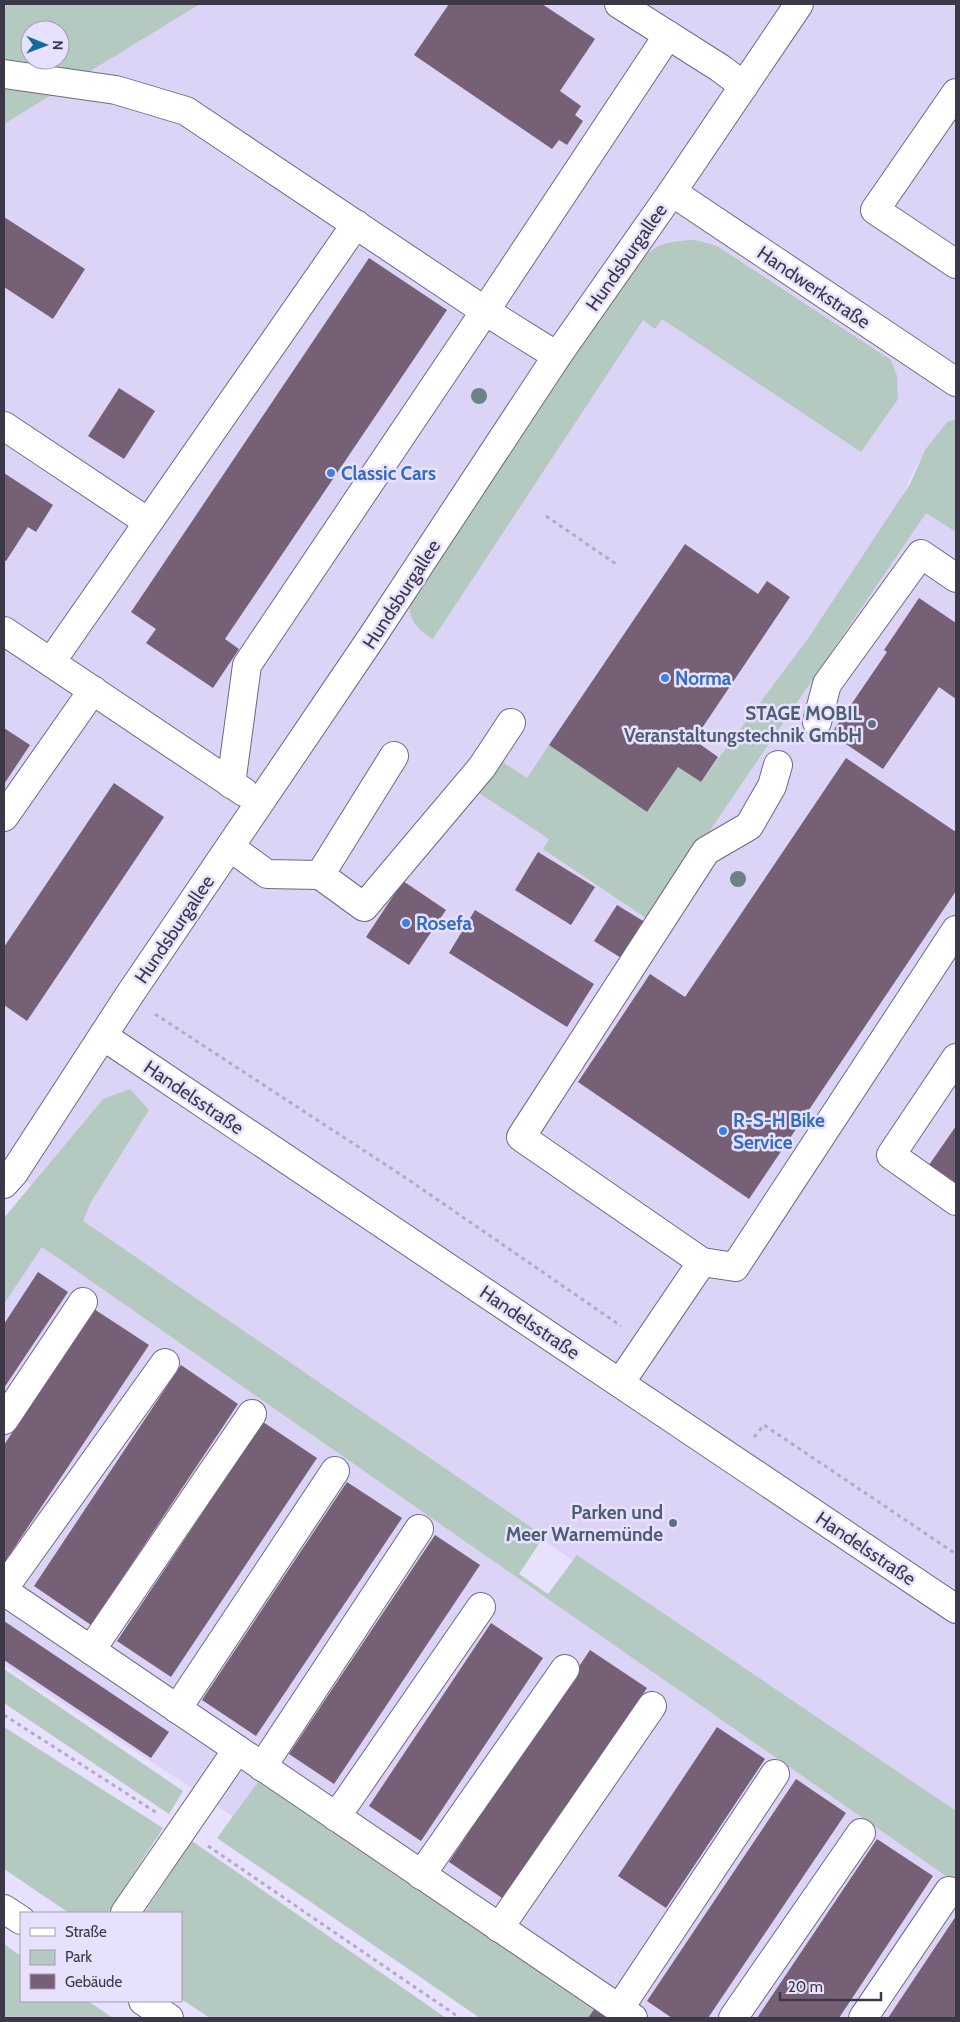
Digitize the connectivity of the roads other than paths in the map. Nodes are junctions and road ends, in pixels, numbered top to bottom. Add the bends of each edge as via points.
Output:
1 (619, 4) edge
2 (799, 4) edge
3 (668, 35) junction
4 (4, 74) edge
5 (744, 86) junction
6 (956, 93) edge
7 (672, 192) junction
8 (356, 224) junction
9 (956, 264) edge
10 (485, 312) junction
11 (556, 356) junction
12 (956, 382) edge
13 (4, 426) edge
14 (148, 522) junction
15 (956, 578) edge
16 (4, 631) edge
17 (51, 662) junction
18 (93, 690) junction
19 (817, 722) dead end
20 (511, 723) dead end
21 (394, 756) dead end
22 (778, 765) dead end
23 (231, 784) junction
24 (260, 803) junction
25 (4, 818) edge
26 (230, 847) junction
27 (320, 875) junction
28 (956, 930) edge
29 (103, 1036) junction
30 (956, 1058) edge
31 (4, 1184) edge
32 (956, 1201) edge
33 (702, 1262) junction
34 (83, 1302) dead end
35 (166, 1363) dead end
36 (620, 1383) junction
37 (252, 1414) dead end
38 (4, 1420) edge
39 (335, 1471) dead end
40 (419, 1529) dead end
41 (4, 1589) edge
42 (481, 1607) dead end
43 (956, 1609) edge
44 (91, 1650) junction
45 (564, 1669) dead end
46 (652, 1706) dead end
47 (177, 1709) junction
48 (237, 1750) junction
49 (262, 1767) junction
50 (775, 1774) dead end
51 (336, 1817) junction
52 (861, 1833) dead end
53 (422, 1875) junction
54 (949, 1891) dead end
55 (4, 1908) edge
56 (126, 1912) edge
57 (20, 1919) edge
58 (499, 1928) junction
59 (145, 2002) edge
60 (626, 2014) edge
61 (169, 2018) edge
62 (732, 2018) edge
63 (863, 2018) edge

1 - 3 street
2 - 5 street, Hundsburgallee
3 - 5 street
3 - 10 street
4 - 8 street via 116,90 186,111
5 - 7 street, Hundsburgallee
6 - 9 street via 875,210
7 - 11 street, Hundsburgallee
7 - 12 street, Handwerkstraße
8 - 10 street
8 - 14 street
10 - 11 street
10 - 23 street via 247,664
11 - 24 street, Hundsburgallee
13 - 14 street
14 - 17 street
15 - 19 street via 922,554 827,684
16 - 17 street
17 - 18 street
18 - 23 street
18 - 25 street
20 - 27 street via 482,767 364,907
21 - 27 street
22 - 33 street via 772,786 749,826 706,851 521,1137
23 - 24 street
24 - 26 street, Hundsburgallee
26 - 27 street via 267,874
26 - 29 street, Hundsburgallee
28 - 33 street via 735,1268
29 - 31 street, Hundsburgallee
29 - 36 street, Handelsstraße
30 - 32 street via 891,1155
33 - 36 street
34 - 38 street
35 - 41 street
36 - 43 street, Handelsstraße
37 - 44 street
39 - 47 street
40 - 49 street
41 - 44 street
42 - 51 street
44 - 47 street
45 - 53 street
46 - 58 street
47 - 48 street
48 - 49 street
48 - 56 street
49 - 51 street
50 - 60 street
51 - 53 street
52 - 62 street
53 - 58 street
54 - 63 street
55 - 57 street
58 - 60 street
59 - 61 street

